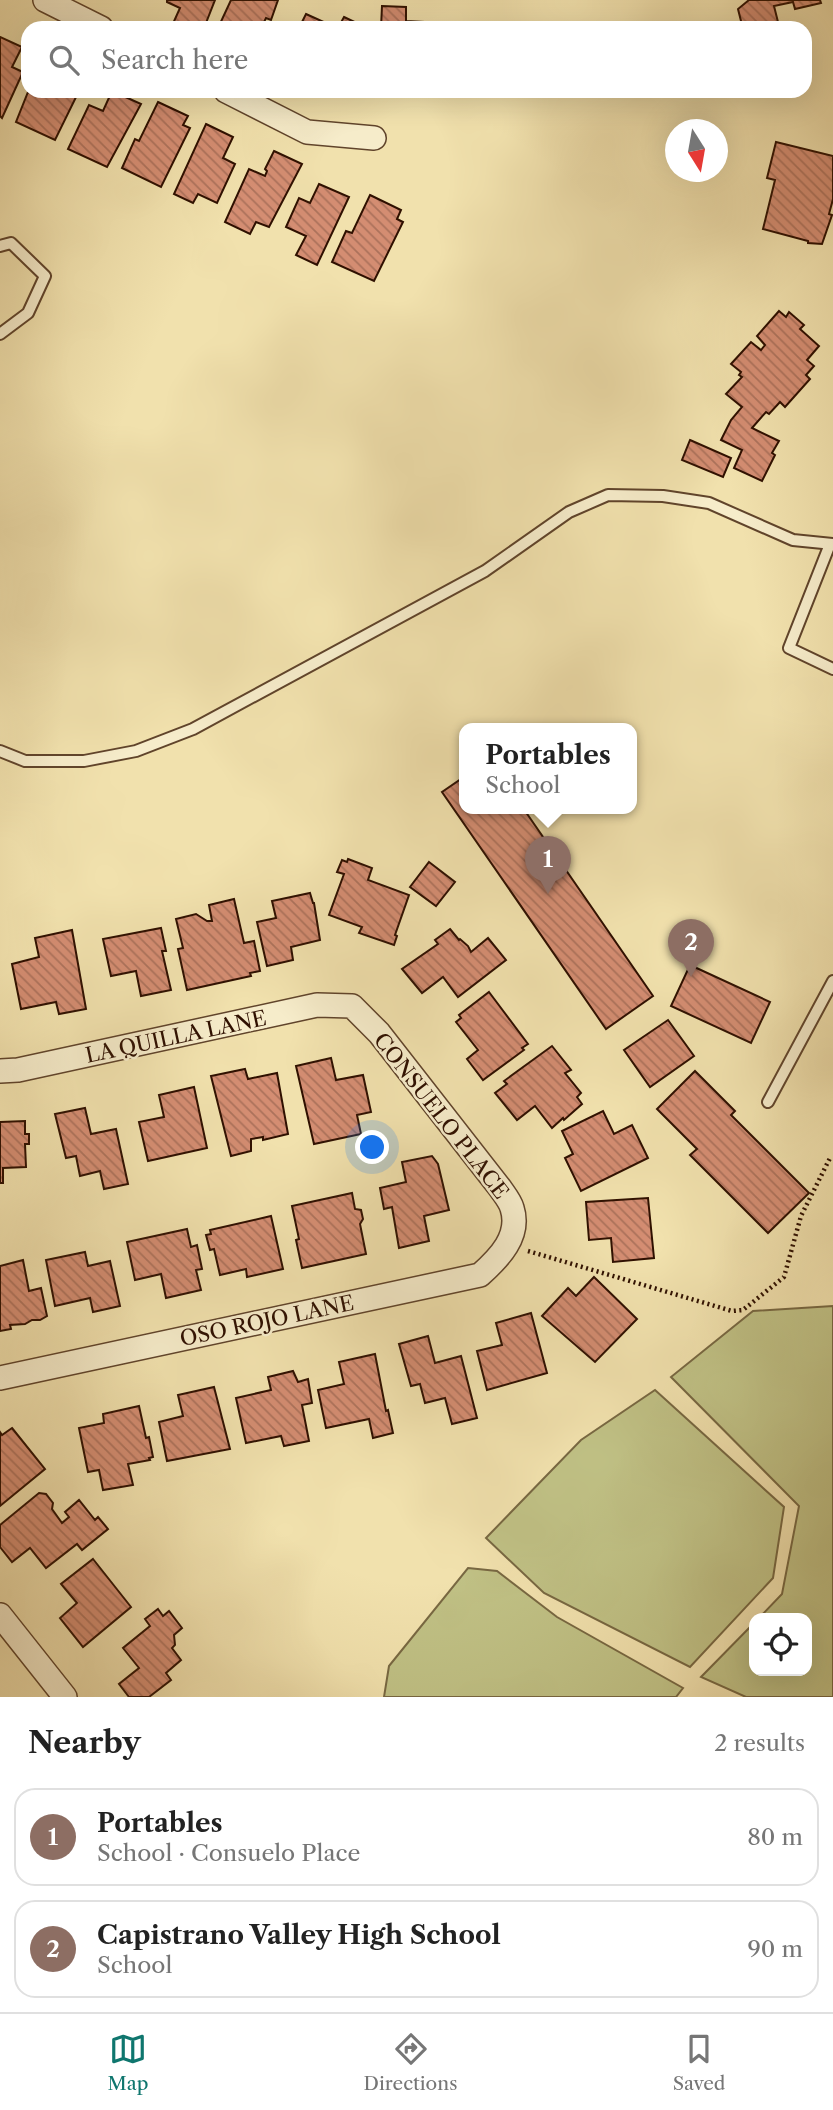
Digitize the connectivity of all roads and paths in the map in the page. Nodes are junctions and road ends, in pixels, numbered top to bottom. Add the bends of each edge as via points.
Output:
1 (45, 0) edge
2 (87, 21) edge
3 (240, 98) edge
4 (374, 138) dead end
5 (0, 246) edge
6 (0, 334) edge
7 (832, 544) edge
8 (833, 669) edge
9 (0, 751) edge
10 (833, 981) edge
11 (352, 1006) joint
12 (0, 1071) edge
13 (768, 1102) dead end
14 (831, 1156) dead end
15 (510, 1239) junction
16 (0, 1378) edge
17 (0, 1615) edge
18 (65, 1697) edge

1 - 2 street
3 - 4 street via 307,132
5 - 6 lane via 11,243 45,276 28,313
7 - 8 lane via 789,648
7 - 9 lane via 793,540 709,503 608,495 569,512 485,571 192,729 136,751 84,761 25,761
10 - 13 lane
11 - 12 street, LA QUILLA LANE via 317,1005
11 - 15 street, CONSUELO PLACE via 379,1032 500,1188 512,1208
14 - 15 path via 801,1216 783,1277 743,1310 732,1311
15 - 16 street, OSO ROJO LANE via 480,1275
17 - 18 street

